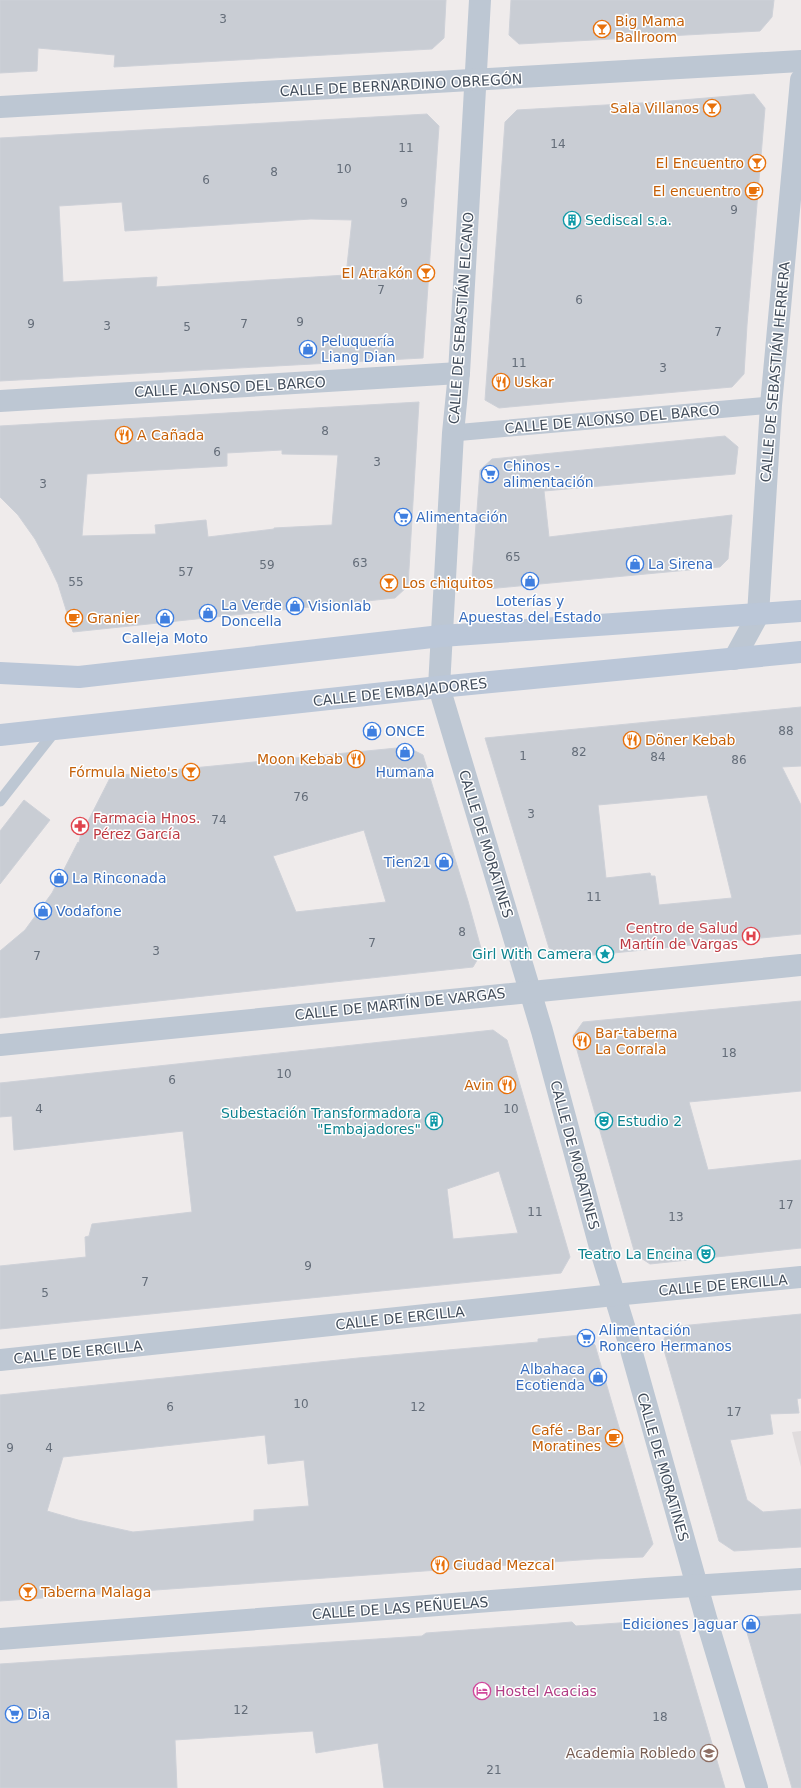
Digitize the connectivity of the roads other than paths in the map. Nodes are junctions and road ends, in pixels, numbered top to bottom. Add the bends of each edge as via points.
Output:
1 (480, 0) edge
2 (801, 61) edge
3 (801, 80) edge
4 (475, 81) junction
5 (0, 107) edge
6 (459, 373) junction
7 (0, 401) edge
8 (772, 405) junction
9 (453, 433) junction
10 (801, 611) edge
11 (758, 615) junction
12 (442, 636) junction
13 (801, 652) edge
14 (734, 658) junction
15 (0, 673) edge
16 (439, 687) junction
17 (55, 731) junction
18 (0, 735) edge
19 (0, 801) edge
20 (801, 965) edge
21 (530, 991) junction
22 (0, 1045) edge
23 (801, 1277) edge
24 (614, 1295) junction
25 (0, 1360) edge
26 (801, 1579) edge
27 (697, 1586) junction
28 (0, 1638) edge
29 (757, 1788) edge

1 - 4 street, CALLE DE SEBASTIÁN ELCANO
2 - 4 street, CALLE DE BERNARDINO OBREGÓN
3 - 8 street, CALLE DE SEBASTIÁN HERRERA
4 - 5 street, CALLE DE BERNARDINO OBREGÓN
4 - 6 street, CALLE DE SEBASTIÁN ELCANO
6 - 7 street, CALLE ALONSO DEL BARCO
6 - 9 street, CALLE DE SEBASTIÁN ELCANO
8 - 9 street, CALLE DE ALONSO DEL BARCO
8 - 11 street, CALLE DE SEBASTIÁN HERRERA
9 - 12 street, CALLE DE SEBASTIÁN ELCANO
10 - 11 main road
11 - 12 main road
11 - 14 street, CALLE DE SEBASTIÁN HERRERA
12 - 15 main road via 79,677
12 - 16 street, CALLE DE MORATINES
13 - 14 main road, CALLE DE EMBAJADORES
14 - 16 main road, CALLE DE EMBAJADORES
16 - 17 main road, CALLE DE EMBAJADORES
16 - 21 street, CALLE DE MORATINES
17 - 18 main road, CALLE DE EMBAJADORES
17 - 19 lane
20 - 21 street, CALLE DE MARTÍN DE VARGAS
21 - 22 street, CALLE DE MARTÍN DE VARGAS
21 - 24 street, CALLE DE MORATINES
23 - 24 street, CALLE DE ERCILLA
24 - 25 street, CALLE DE ERCILLA
24 - 27 street, CALLE DE MORATINES
26 - 27 street, CALLE DE LAS PEÑUELAS
27 - 28 street, CALLE DE LAS PEÑUELAS
27 - 29 street, CALLE DE MORATINES

